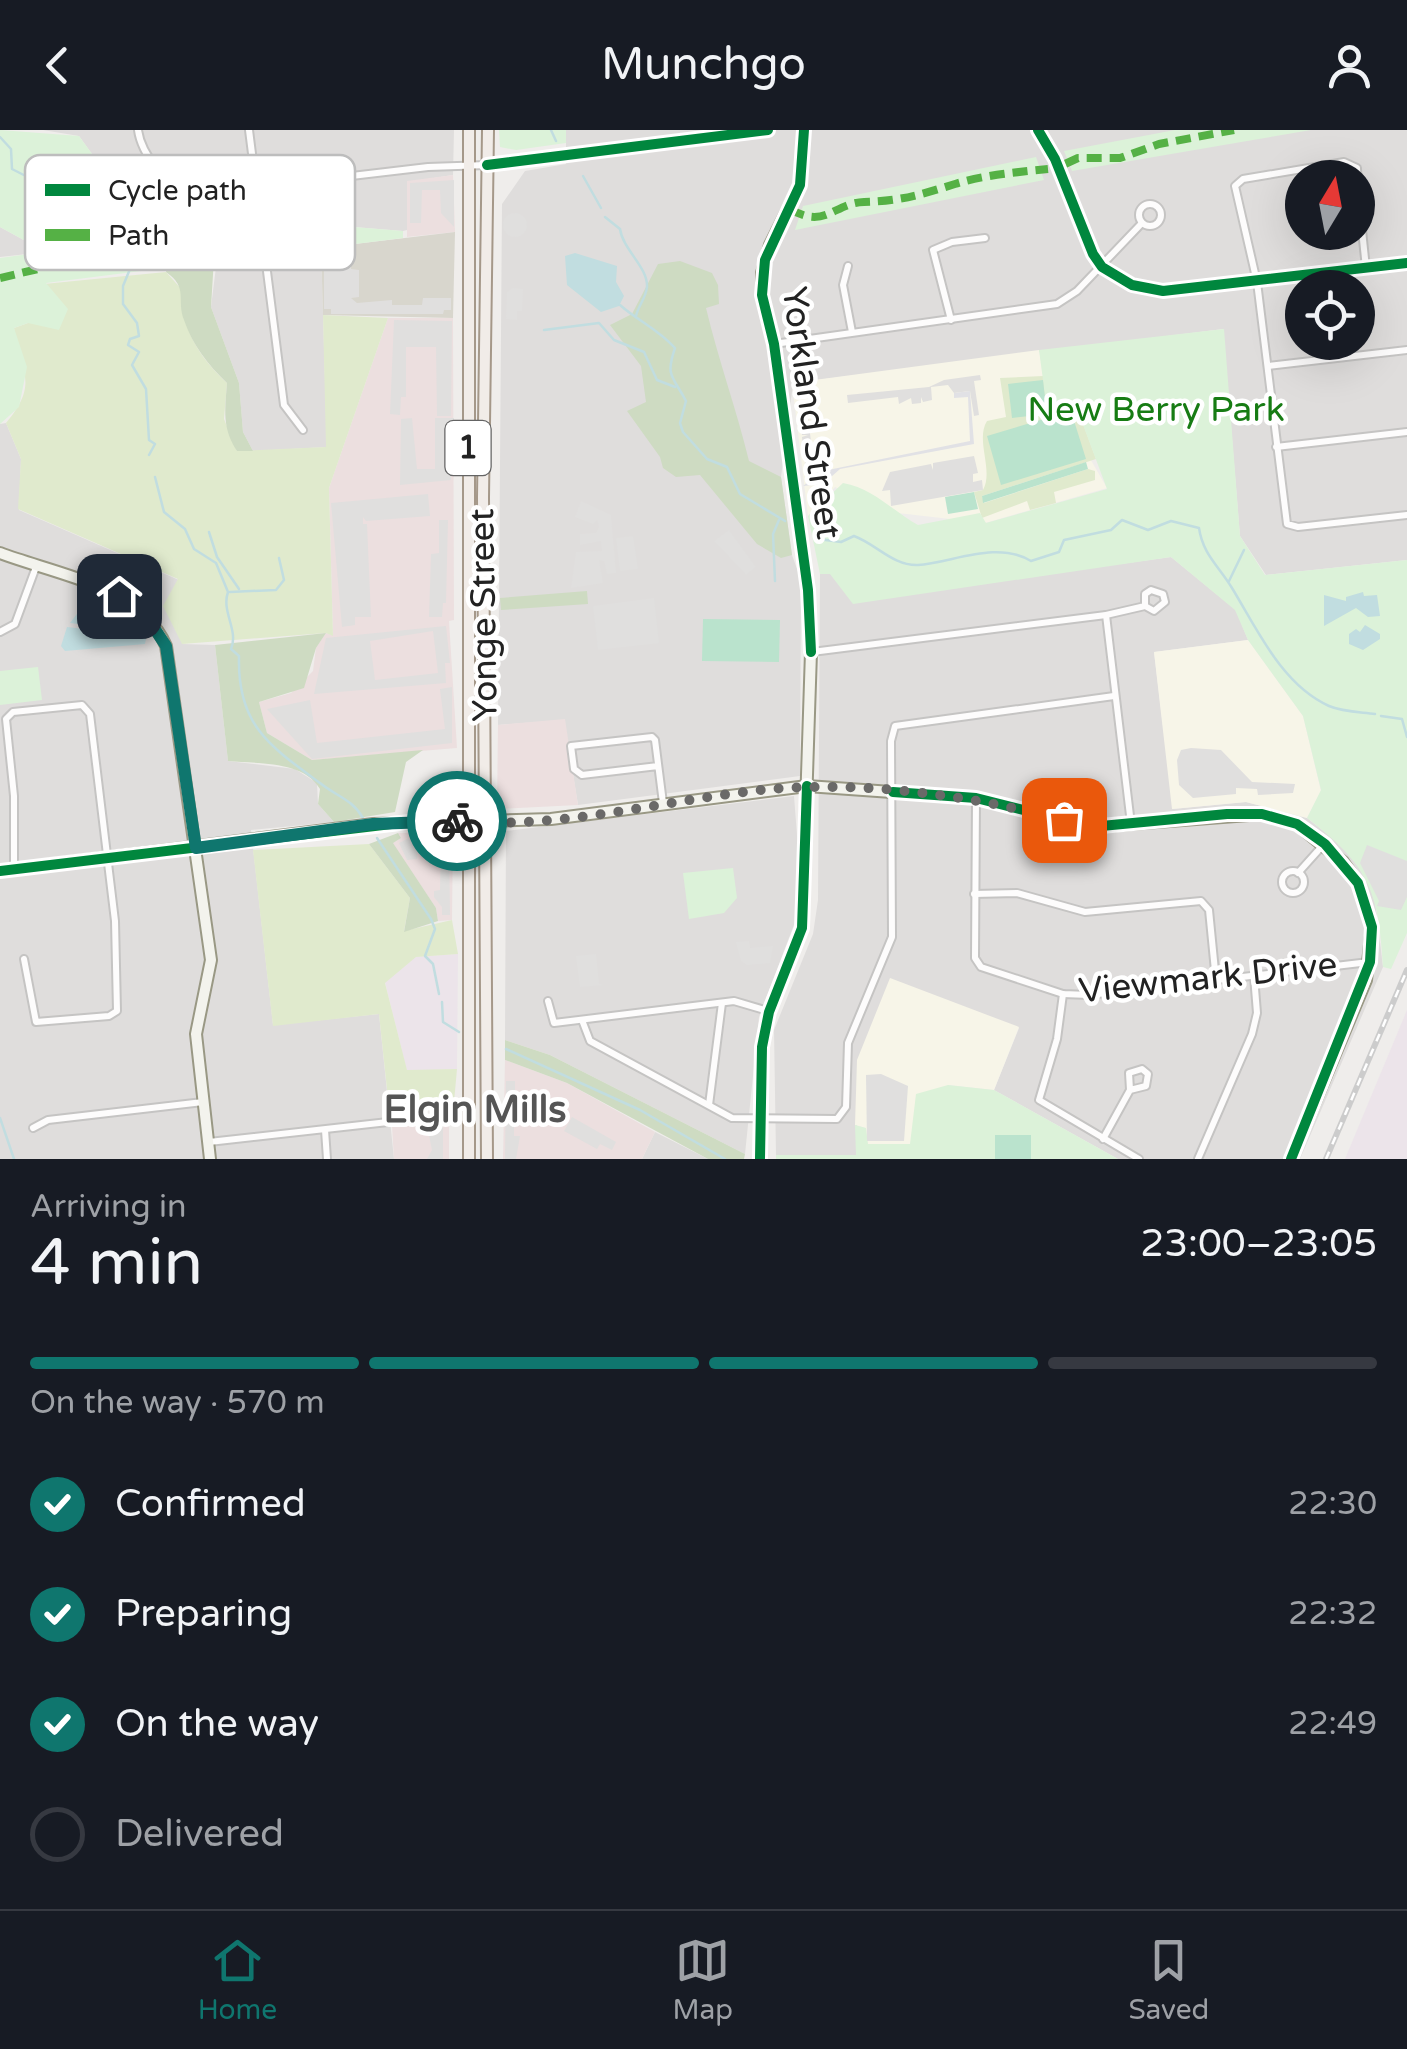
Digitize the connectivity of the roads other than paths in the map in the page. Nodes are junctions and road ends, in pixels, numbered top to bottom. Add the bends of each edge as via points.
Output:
1 (138, 130) edge
2 (250, 130) edge
3 (469, 130) edge
4 (488, 130) edge
5 (768, 130) edge
6 (804, 130) edge
7 (1038, 130) edge
8 (717, 133) edge
9 (148, 155) edge
10 (253, 155) edge
11 (469, 165) junction
12 (487, 165) junction
13 (1285, 173) edge
14 (355, 177) edge
15 (1142, 223) dead end
16 (985, 238) dead end
17 (1364, 250) edge
18 (1407, 263) edge
19 (848, 266) dead end
20 (1102, 267) junction
21 (1366, 268) junction
22 (267, 270) edge
23 (1257, 282) junction
24 (951, 320) junction
25 (852, 332) junction
26 (774, 344) junction
27 (1407, 350) edge
28 (1268, 366) junction
29 (303, 430) dead end
30 (1407, 432) edge
31 (1276, 447) junction
32 (1407, 515) edge
33 (0, 553) edge
34 (36, 566) junction
35 (1145, 606) dead end
36 (1106, 615) junction
37 (0, 632) edge
38 (810, 652) junction
39 (1114, 696) junction
40 (658, 766) junction
41 (807, 786) junction
42 (892, 792) junction
43 (976, 798) junction
44 (663, 802) junction
45 (468, 822) junction
46 (488, 822) junction
47 (1131, 824) junction
48 (1325, 844) junction
49 (196, 848) junction
50 (106, 858) junction
51 (14, 870) junction
52 (0, 871) edge
53 (1298, 873) dead end
54 (974, 894) junction
55 (24, 959) dead end
56 (1370, 962) junction
57 (1254, 976) junction
58 (1216, 981) junction
59 (1064, 994) junction
60 (548, 1001) dead end
61 (722, 1003) junction
62 (769, 1012) junction
63 (582, 1020) junction
64 (1130, 1090) dead end
65 (202, 1102) junction
66 (710, 1105) junction
67 (761, 1118) junction
68 (398, 1121) dead end
69 (33, 1128) dead end
70 (325, 1130) junction
71 (1103, 1139) junction
72 (209, 1142) junction
73 (210, 1159) edge
74 (327, 1159) edge
75 (469, 1159) edge
76 (487, 1159) edge
77 (760, 1159) edge
78 (1138, 1159) edge
79 (1198, 1159) edge
80 (1290, 1159) edge

1 - 9 street
2 - 10 street
3 - 11 main road, Yonge Street / 1
4 - 12 main road, Yonge Street / 1
5 - 8 street
6 - 26 street, Yorkland Street via 800,185 762,273
7 - 20 street
8 - 12 street
11 - 12 street
11 - 14 street
11 - 45 main road, Yonge Street / 1
12 - 46 main road, Yonge Street / 1
13 - 23 street via 1239,182 1234,195
15 - 20 street
16 - 24 street via 933,250
17 - 21 street
18 - 21 street
19 - 25 street via 843,285
20 - 23 street via 1132,286 1163,291
20 - 24 street via 1057,304
21 - 23 street
22 - 29 street via 284,405
23 - 28 street
24 - 25 street
25 - 26 street
26 - 38 street, Yorkland Street via 808,590
27 - 28 street
28 - 31 street
30 - 31 street
31 - 32 street via 1287,524
33 - 34 street
34 - 37 street via 15,624
34 - 49 street via 129,602 160,634
35 - 36 street
36 - 38 street
36 - 39 street
38 - 41 street, Yorkland Street
39 - 42 street via 898,724 891,741
39 - 47 street
40 - 40 street via 650,736 571,746 574,769 582,775
40 - 44 street
41 - 42 street
41 - 44 street
41 - 62 street, Yorkland Street via 802,928
42 - 43 street
42 - 67 street via 892,937 848,1044 846,1107 838,1119
43 - 47 street via 1092,827
43 - 54 street, Viewmark Drive
44 - 46 street
45 - 46 street
45 - 49 street via 373,824
45 - 75 main road, Yonge Street / 1
46 - 76 main road, Yonge Street / 1
47 - 48 street via 1262,814 1297,824
48 - 53 street
48 - 56 street via 1358,883 1372,927
49 - 50 street
49 - 65 street via 211,960 196,1034
50 - 51 street
50 - 51 street via 88,708 13,712 5,723
50 - 55 street via 117,1011 36,1022
51 - 52 street
54 - 58 street via 1017,894 1085,912 1201,901 1209,910
54 - 59 street, Viewmark Drive via 976,963
56 - 57 street, Viewmark Drive
56 - 80 street
57 - 58 street, Viewmark Drive
57 - 79 street via 1252,1034
58 - 59 street, Viewmark Drive
59 - 71 street via 1039,1100
60 - 63 street via 554,1022
61 - 62 street via 744,1001
61 - 63 street
61 - 66 street
62 - 67 street, Yorkland Street
63 - 66 street via 590,1041
64 - 71 street
65 - 69 street via 48,1120
65 - 72 street
66 - 67 street via 732,1118
67 - 77 street, Yorkland Street
68 - 70 street
70 - 72 street
70 - 74 street
71 - 78 street
72 - 73 street

